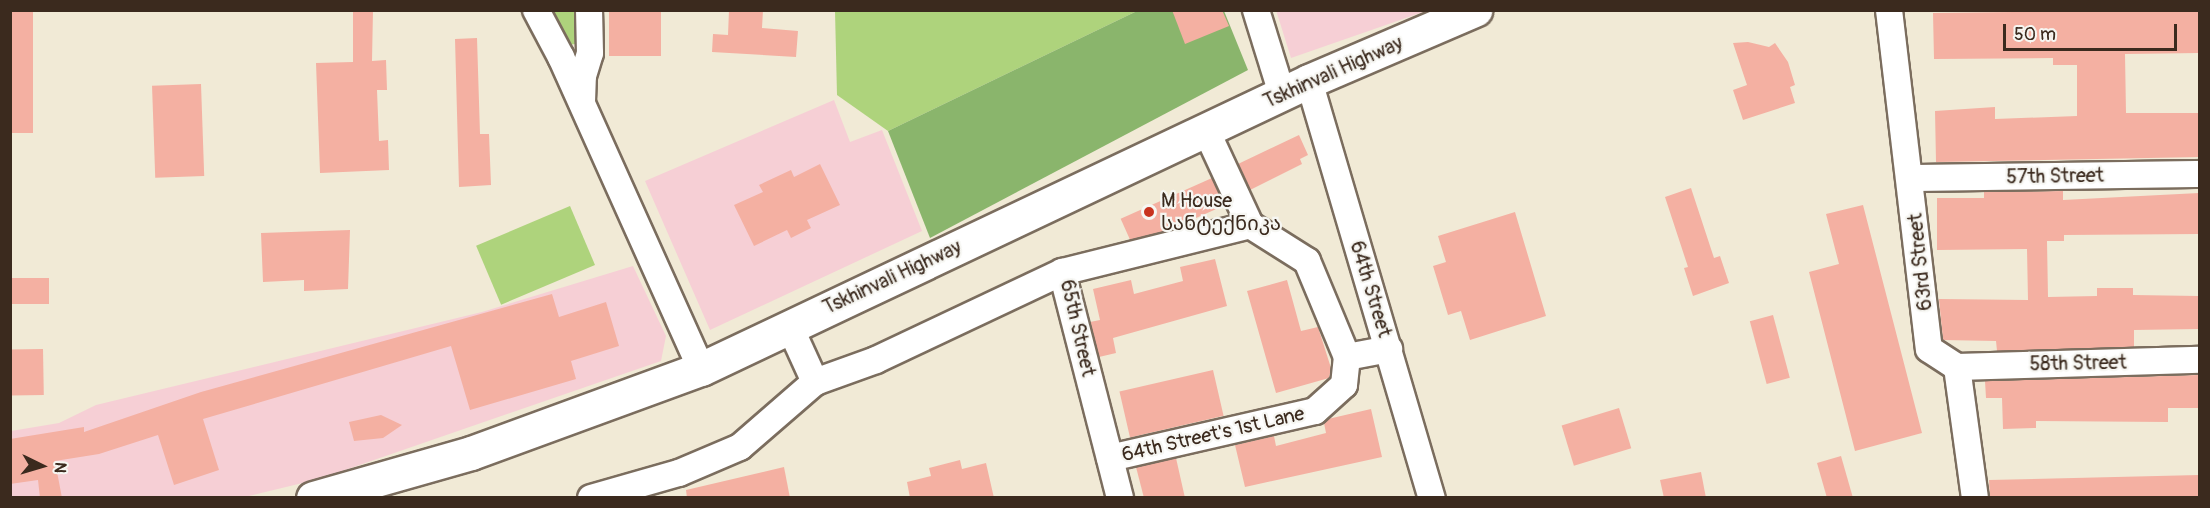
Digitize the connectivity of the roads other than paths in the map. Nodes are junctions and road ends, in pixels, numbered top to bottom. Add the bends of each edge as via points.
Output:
1 (536, 10) edge
2 (589, 10) edge
3 (1256, 10) edge
4 (1889, 10) edge
5 (1466, 14) edge
6 (590, 53) junction
7 (561, 57) junction
8 (1295, 88) junction
9 (582, 104) junction
10 (1206, 130) junction
11 (2199, 174) edge
12 (1911, 178) junction
13 (1250, 225) junction
14 (1062, 272) junction
15 (789, 325) junction
16 (1389, 349) junction
17 (1347, 357) junction
18 (2199, 360) edge
19 (1957, 366) junction
20 (701, 369) junction
21 (815, 382) junction
22 (1110, 458) junction
23 (679, 473) junction
24 (600, 495) edge
25 (313, 498) edge
26 (649, 498) edge
27 (1120, 498) edge
28 (1432, 498) edge
29 (1975, 498) edge

1 - 7 street
2 - 6 street
3 - 8 street, 64th Street
4 - 12 street, 63rd Street
5 - 8 main road, Tskhinvali Highway
6 - 7 street via 574,61
6 - 9 street via 583,76
7 - 9 street
8 - 10 main road, Tskhinvali Highway
8 - 16 street, 64th Street
9 - 20 street
10 - 13 street
10 - 15 main road, Tskhinvali Highway
11 - 12 street, 57th Street
12 - 19 street, 63rd Street via 1929,349
13 - 14 street, 65th Street
13 - 17 street via 1307,261
14 - 21 street via 876,360
14 - 22 street, 65th Street
15 - 20 main road, Tskhinvali Highway
15 - 21 street
16 - 17 street
16 - 28 street, 64th Street
17 - 22 street, 64th Street's 1st Lane via 1344,385 1315,411
18 - 19 street, 58th Street
19 - 29 street
20 - 25 main road, Tskhinvali Highway via 471,453
21 - 23 street via 740,447
22 - 27 street, 65th Street
23 - 24 street
23 - 26 street

